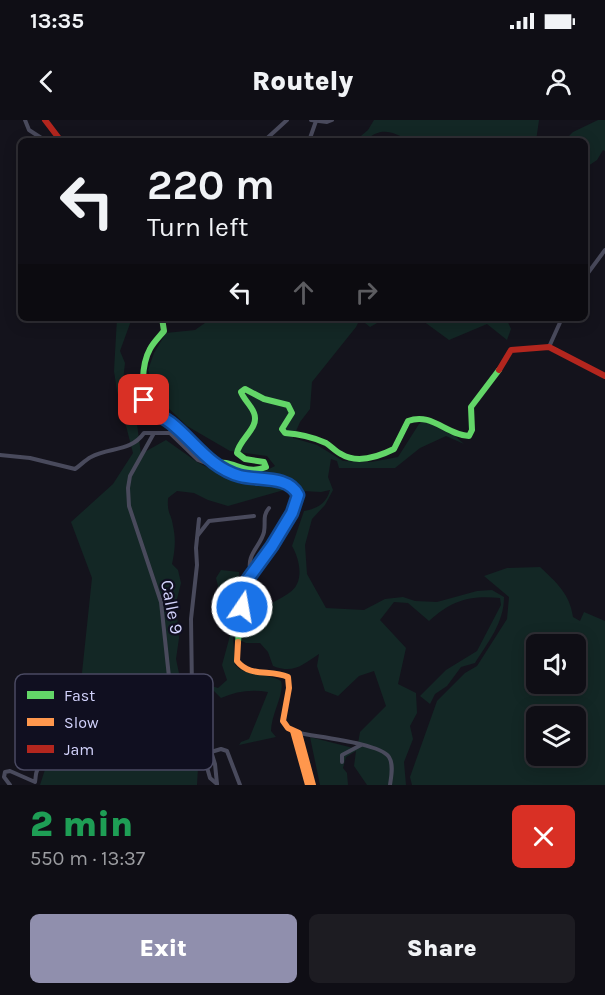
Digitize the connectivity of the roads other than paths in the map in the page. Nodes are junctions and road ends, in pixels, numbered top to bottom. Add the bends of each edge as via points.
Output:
1 (25, 120) edge
2 (287, 120) edge
3 (314, 120) edge
4 (332, 120) edge
5 (48, 122) edge
6 (41, 138) edge
7 (59, 138) edge
8 (267, 138) edge
9 (310, 138) edge
10 (605, 250) edge
11 (588, 273) edge
12 (162, 321) edge
13 (561, 321) edge
14 (549, 347) junction
15 (605, 376) edge
16 (154, 433) junction
17 (0, 455) edge
18 (213, 464) junction
19 (230, 473) junction
20 (269, 508) dead end
21 (254, 516) dead end
22 (199, 519) dead end
23 (197, 536) junction
24 (251, 573) junction
25 (169, 674) edge
26 (192, 674) edge
27 (296, 732) junction
28 (362, 744) junction
29 (213, 751) edge
30 (342, 762) dead end
31 (213, 763) edge
32 (38, 770) edge
33 (208, 770) edge
34 (217, 784) edge
35 (10, 785) edge
36 (240, 785) edge
37 (308, 785) edge
38 (313, 785) edge
39 (390, 785) edge

1 - 6 street via 29,130
2 - 8 street
3 - 4 street
3 - 9 street
5 - 7 main road
10 - 11 street
12 - 18 main road via 164,331 147,355 144,400 151,411 171,423
13 - 14 street
14 - 15 main road
14 - 18 main road via 508,353 471,407 469,436 460,436 418,417 408,421 394,450 362,459 348,458 303,434 285,433 282,429 292,413 288,405 245,389 241,397 255,419 237,453 245,459 264,462 266,467 243,470 222,461
16 - 17 street via 144,433 137,442 93,455 75,469
16 - 19 street via 170,433 198,460
16 - 25 street, Calle 9 via 130,476 128,500 161,602
18 - 19 main road
19 - 24 main road via 288,484 298,495 292,513
20 - 24 street via 264,534 249,563
21 - 23 street via 209,520
22 - 23 street
23 - 26 street via 191,614
24 - 27 main road via 240,619 237,661 248,670 277,672 288,677 290,688 282,717
27 - 28 street
27 - 37 main road
27 - 38 main road
28 - 30 street via 342,755
28 - 39 street via 378,748 390,758
29 - 36 street via 227,751
31 - 34 street
32 - 35 street via 36,782 5,772
33 - 34 street, Calle 9

